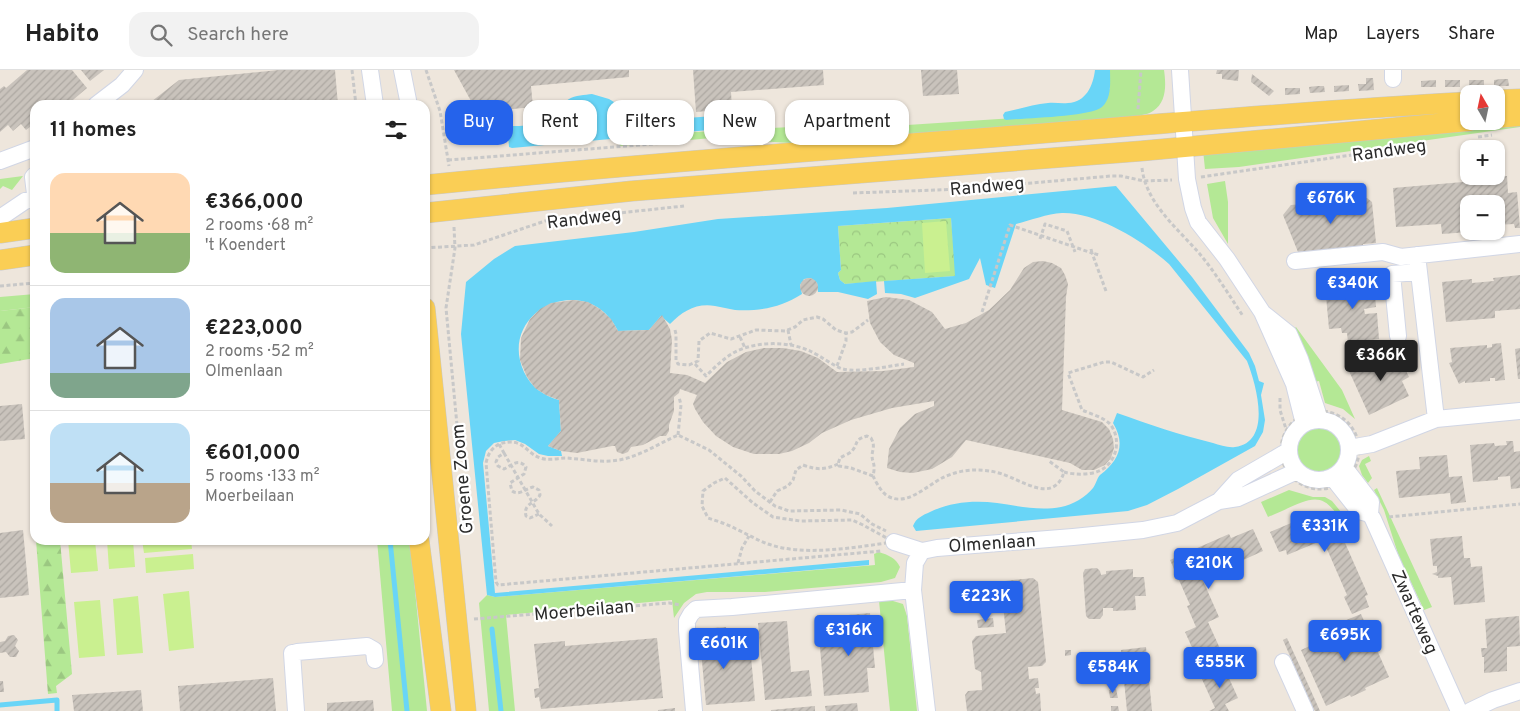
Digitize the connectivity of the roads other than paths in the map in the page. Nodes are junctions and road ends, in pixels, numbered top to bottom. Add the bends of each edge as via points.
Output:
1 (135, 70) edge
2 (370, 70) edge
3 (402, 70) edge
4 (1180, 70) edge
5 (1520, 99) edge
6 (102, 100) edge
7 (374, 100) edge
8 (408, 100) edge
9 (1505, 100) edge
10 (1460, 103) edge
11 (1520, 116) edge
12 (1184, 122) junction
13 (1505, 123) edge
14 (1460, 130) edge
15 (1185, 147) junction
16 (30, 150) edge
17 (0, 161) edge
18 (430, 184) edge
19 (30, 200) edge
20 (430, 212) edge
21 (0, 218) edge
22 (30, 229) edge
23 (0, 233) edge
24 (1520, 244) edge
25 (30, 256) edge
26 (0, 260) edge
27 (1295, 260) dead end
28 (1418, 263) junction
29 (1262, 312) junction
30 (1398, 336) dead end
31 (430, 357) edge
32 (1520, 411) edge
33 (1319, 415) junction
34 (1300, 419) junction
35 (1436, 419) junction
36 (1354, 447) junction
37 (1288, 451) junction
38 (1297, 471) junction
39 (1344, 471) junction
40 (1219, 501) junction
41 (894, 542) road end
42 (420, 545) edge
43 (916, 550) junction
44 (913, 590) junction
45 (375, 660) dead end
46 (1283, 662) dead end
47 (1520, 691) edge
48 (296, 711) edge
49 (442, 711) edge
50 (466, 711) edge
51 (694, 711) edge
52 (927, 711) edge
53 (1305, 711) edge
54 (1459, 711) edge
55 (1470, 711) edge

1 - 6 street
2 - 7 street
3 - 8 street
4 - 12 street
5 - 9 main road
10 - 12 main road
11 - 13 main road
12 - 15 street
12 - 18 main road
14 - 15 main road, Randweg
15 - 20 main road, Randweg via 632,191
15 - 29 street via 1187,179 1198,222
16 - 17 street
19 - 21 street
22 - 23 main road
24 - 28 street
25 - 26 main road
27 - 28 street via 1383,252
28 - 30 street via 1392,274
28 - 35 street
29 - 33 street via 1289,334
29 - 34 street via 1294,384
31 - 50 main road, Groene Zoom
32 - 35 street
33 - 34 street via 1312,420
33 - 36 street via 1340,428
34 - 37 street
35 - 36 street via 1372,444
36 - 39 street
37 - 38 street
37 - 40 street, Olmenlaan via 1238,480
38 - 39 street via 1318,480
38 - 40 street, Olmenlaan via 1238,498
39 - 54 street, Zwarteweg via 1360,511 1372,516
40 - 43 street, Olmenlaan via 1177,523 1143,530
41 - 43 street
42 - 49 main road
43 - 44 street
44 - 51 street via 696,609 687,621
44 - 52 street
45 - 48 street via 374,650 367,646 294,652
46 - 53 street
47 - 55 street

